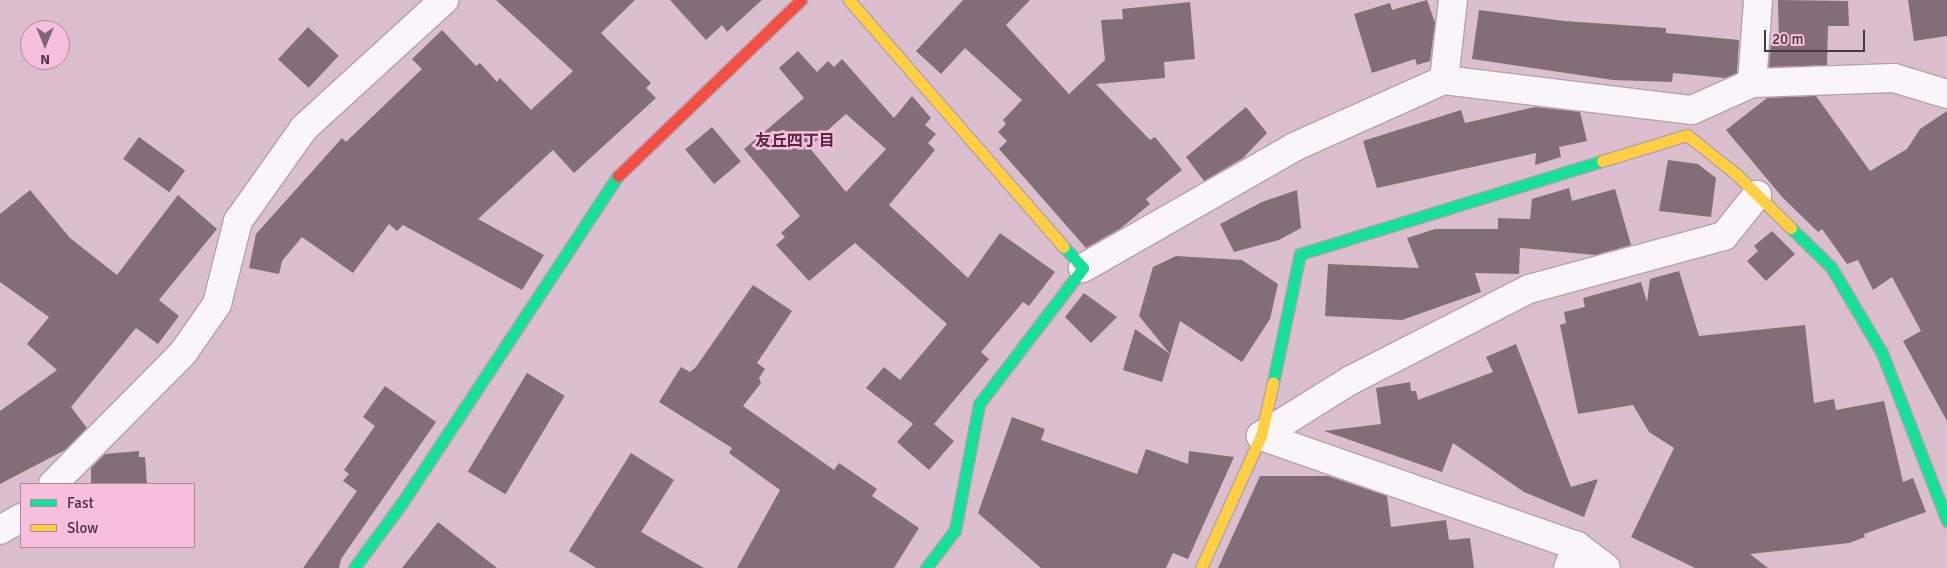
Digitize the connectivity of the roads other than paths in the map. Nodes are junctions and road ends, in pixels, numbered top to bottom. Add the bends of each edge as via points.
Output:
1 (444, 0) edge
2 (801, 0) edge
3 (848, 0) edge
4 (1454, 0) edge
5 (1758, 0) edge
6 (1444, 80) junction
7 (1752, 83) junction
8 (1947, 94) edge
9 (1689, 122) junction
10 (1757, 195) junction
11 (1083, 268) junction
12 (1261, 436) junction
13 (54, 483) edge
14 (20, 519) edge
15 (1947, 521) edge
16 (0, 530) edge
17 (1572, 557) edge
18 (354, 568) edge
19 (926, 568) edge
20 (1201, 568) edge
21 (1606, 568) edge

1 - 13 street via 304,128 238,221 217,304 182,353
2 - 18 street via 611,182 402,503
3 - 11 street
4 - 6 street
5 - 7 street
6 - 9 street
6 - 11 street via 1294,147
7 - 8 street via 1894,78
7 - 9 street
9 - 10 street
9 - 12 street via 1300,254
10 - 12 street via 1724,236 1529,288 1351,380
10 - 15 street via 1831,267 1882,353
11 - 19 street via 980,404 954,530
12 - 17 street
12 - 20 street
14 - 16 street
17 - 21 street

